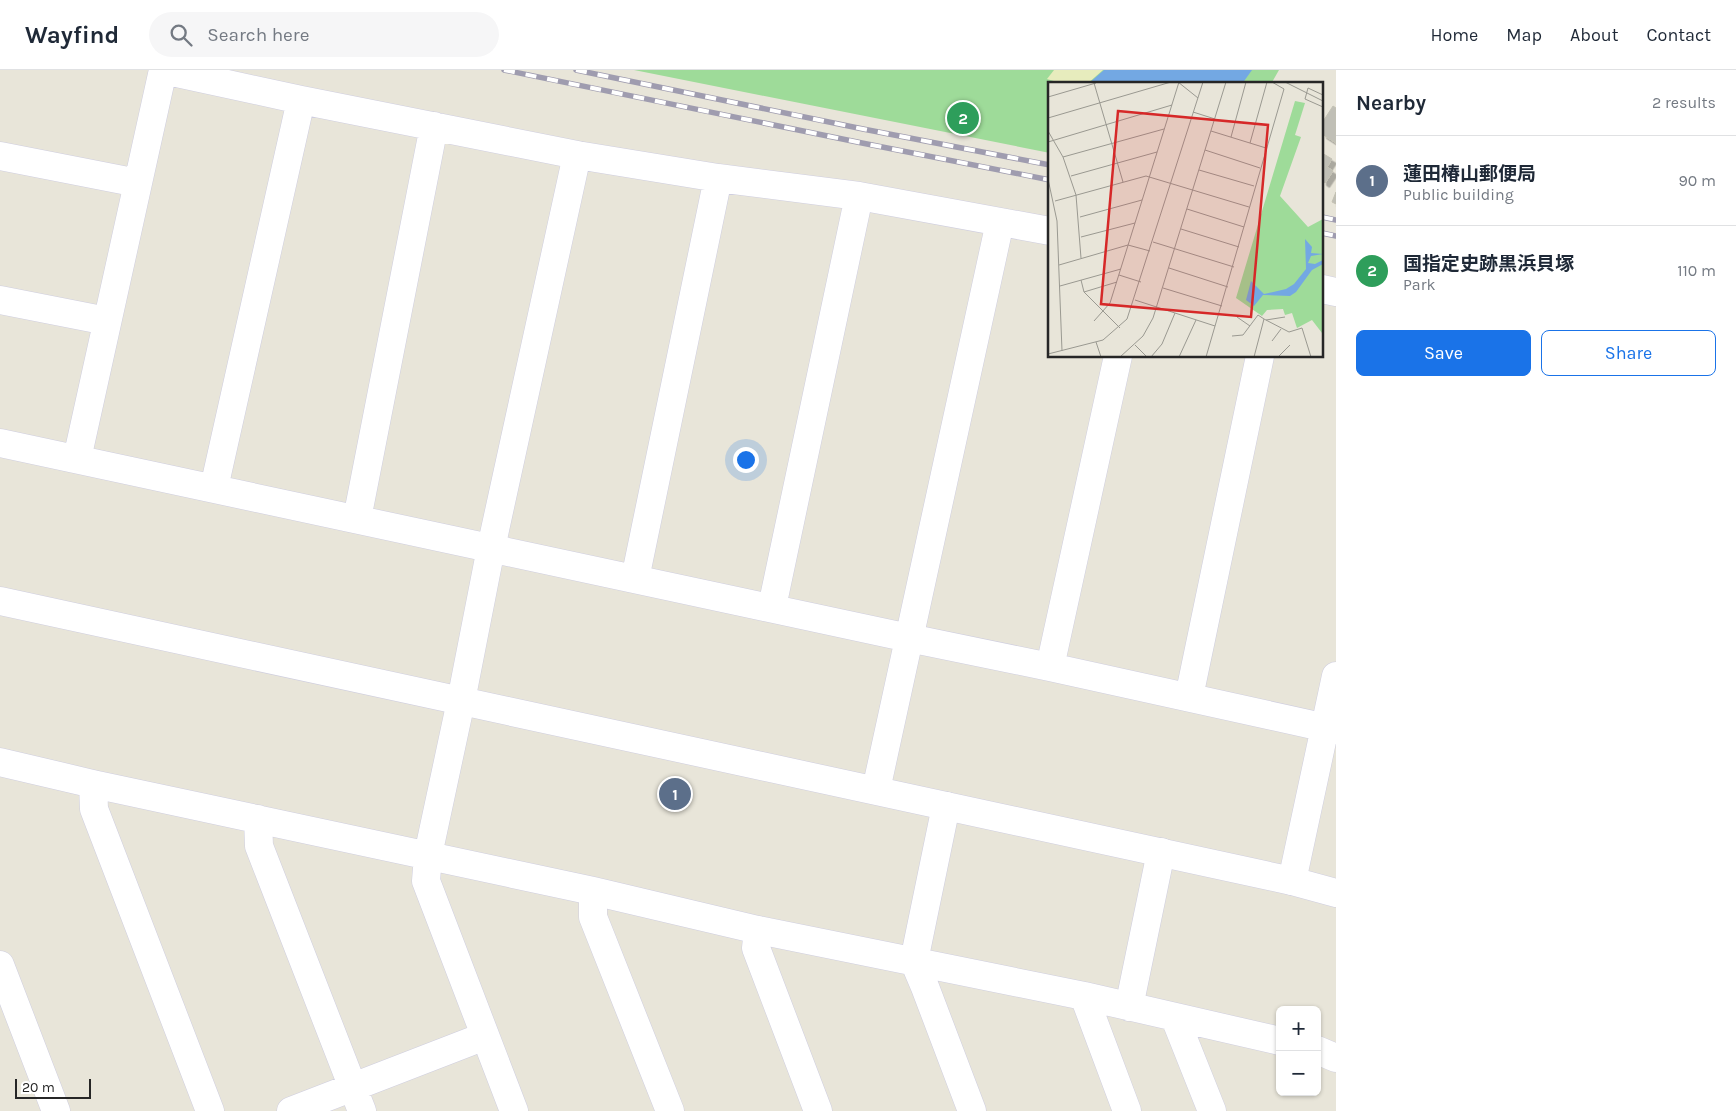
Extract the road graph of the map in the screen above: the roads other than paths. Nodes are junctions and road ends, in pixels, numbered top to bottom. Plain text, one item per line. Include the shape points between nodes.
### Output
1 (163, 70) edge
2 (301, 100) junction
3 (434, 126) junction
4 (577, 155) junction
5 (0, 156) edge
6 (718, 178) junction
7 (138, 183) junction
8 (859, 196) junction
9 (1000, 222) junction
10 (1048, 231) edge
11 (0, 300) edge
12 (107, 321) junction
13 (1118, 358) edge
14 (1260, 358) edge
15 (0, 443) edge
16 (77, 460) junction
17 (214, 488) junction
18 (357, 519) junction
19 (491, 548) junction
20 (635, 579) junction
21 (0, 601) edge
22 (772, 608) junction
23 (909, 638) junction
24 (1050, 667) junction
25 (1336, 676) edge
26 (1189, 697) junction
27 (461, 701) junction
28 (1331, 729) edge
29 (0, 762) edge
30 (93, 784) junction
31 (876, 790) junction
32 (946, 806) junction
33 (258, 819) junction
34 (1160, 852) junction
35 (428, 855) junction
36 (1292, 881) junction
37 (593, 891) junction
38 (1336, 892) edge
39 (758, 930) junction
40 (914, 961) junction
41 (0, 965) edge
42 (1084, 996) junction
43 (1129, 1007) junction
44 (1175, 1018) junction
45 (485, 1036) junction
46 (1276, 1040) edge
47 (1321, 1051) edge
48 (1336, 1058) edge
49 (357, 1099) edge
50 (56, 1111) edge
51 (210, 1111) edge
52 (291, 1111) edge
53 (514, 1111) edge
54 (670, 1111) edge
55 (818, 1111) edge
56 (972, 1111) edge
57 (1127, 1111) edge
58 (1212, 1111) edge

1 - 2 street
1 - 7 street
2 - 3 street
2 - 17 street
3 - 4 street
3 - 18 street
4 - 6 street
4 - 19 street
5 - 7 street
6 - 8 street
6 - 20 street
7 - 12 street
8 - 9 street
8 - 22 street
9 - 10 street
9 - 23 street
11 - 12 street
12 - 16 street
13 - 24 street
14 - 26 street
15 - 16 street
16 - 17 street
17 - 18 street
18 - 19 street
19 - 20 street
19 - 27 street
20 - 22 street
21 - 27 street
22 - 23 street
23 - 24 street
23 - 31 street
24 - 26 street
25 - 28 street
26 - 28 street
27 - 31 street
27 - 35 street
28 - 36 street
29 - 30 street
30 - 33 street
30 - 51 street via 94,809
31 - 32 street
32 - 34 street
32 - 40 street
33 - 35 street
33 - 49 street via 259,846
34 - 36 street
34 - 43 street
35 - 37 street
35 - 45 street via 426,881
36 - 38 street
37 - 39 street
37 - 54 street via 593,917
39 - 40 street
39 - 55 street via 756,948
40 - 42 street
40 - 56 street
41 - 50 street
42 - 43 street
42 - 57 street
43 - 44 street
44 - 46 street
44 - 58 street
45 - 49 street
45 - 53 street
47 - 48 street
49 - 52 street

